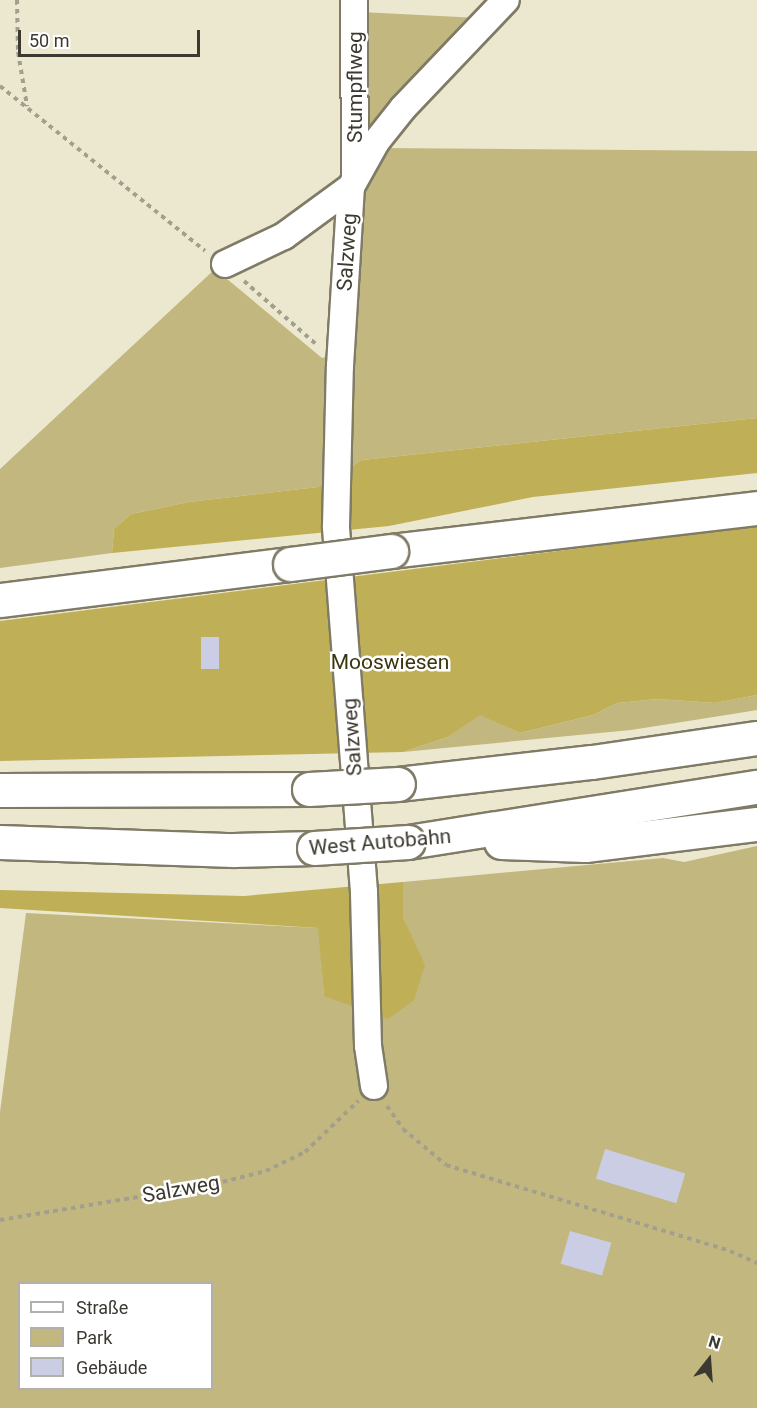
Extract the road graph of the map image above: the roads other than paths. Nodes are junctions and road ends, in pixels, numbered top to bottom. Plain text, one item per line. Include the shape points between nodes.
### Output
1 (354, 0) edge
2 (506, 0) edge
3 (353, 181) junction
4 (225, 264) road end
5 (757, 508) edge
6 (0, 600) edge
7 (757, 738) edge
8 (757, 787) edge
9 (0, 790) edge
10 (757, 824) edge
11 (422, 841) junction
12 (0, 842) edge
13 (374, 1086) road end

1 - 3 street, Stumpflweg
2 - 3 street via 403,108
3 - 4 street via 284,236
3 - 13 street, Salzweg via 340,366 336,526 364,892 368,1046
5 - 6 highway, bridge
7 - 9 highway, bridge via 604,761 398,784 309,789
8 - 11 highway, West Autobahn
10 - 11 highway via 585,845
11 - 12 highway, West Autobahn, bridge via 221,850

